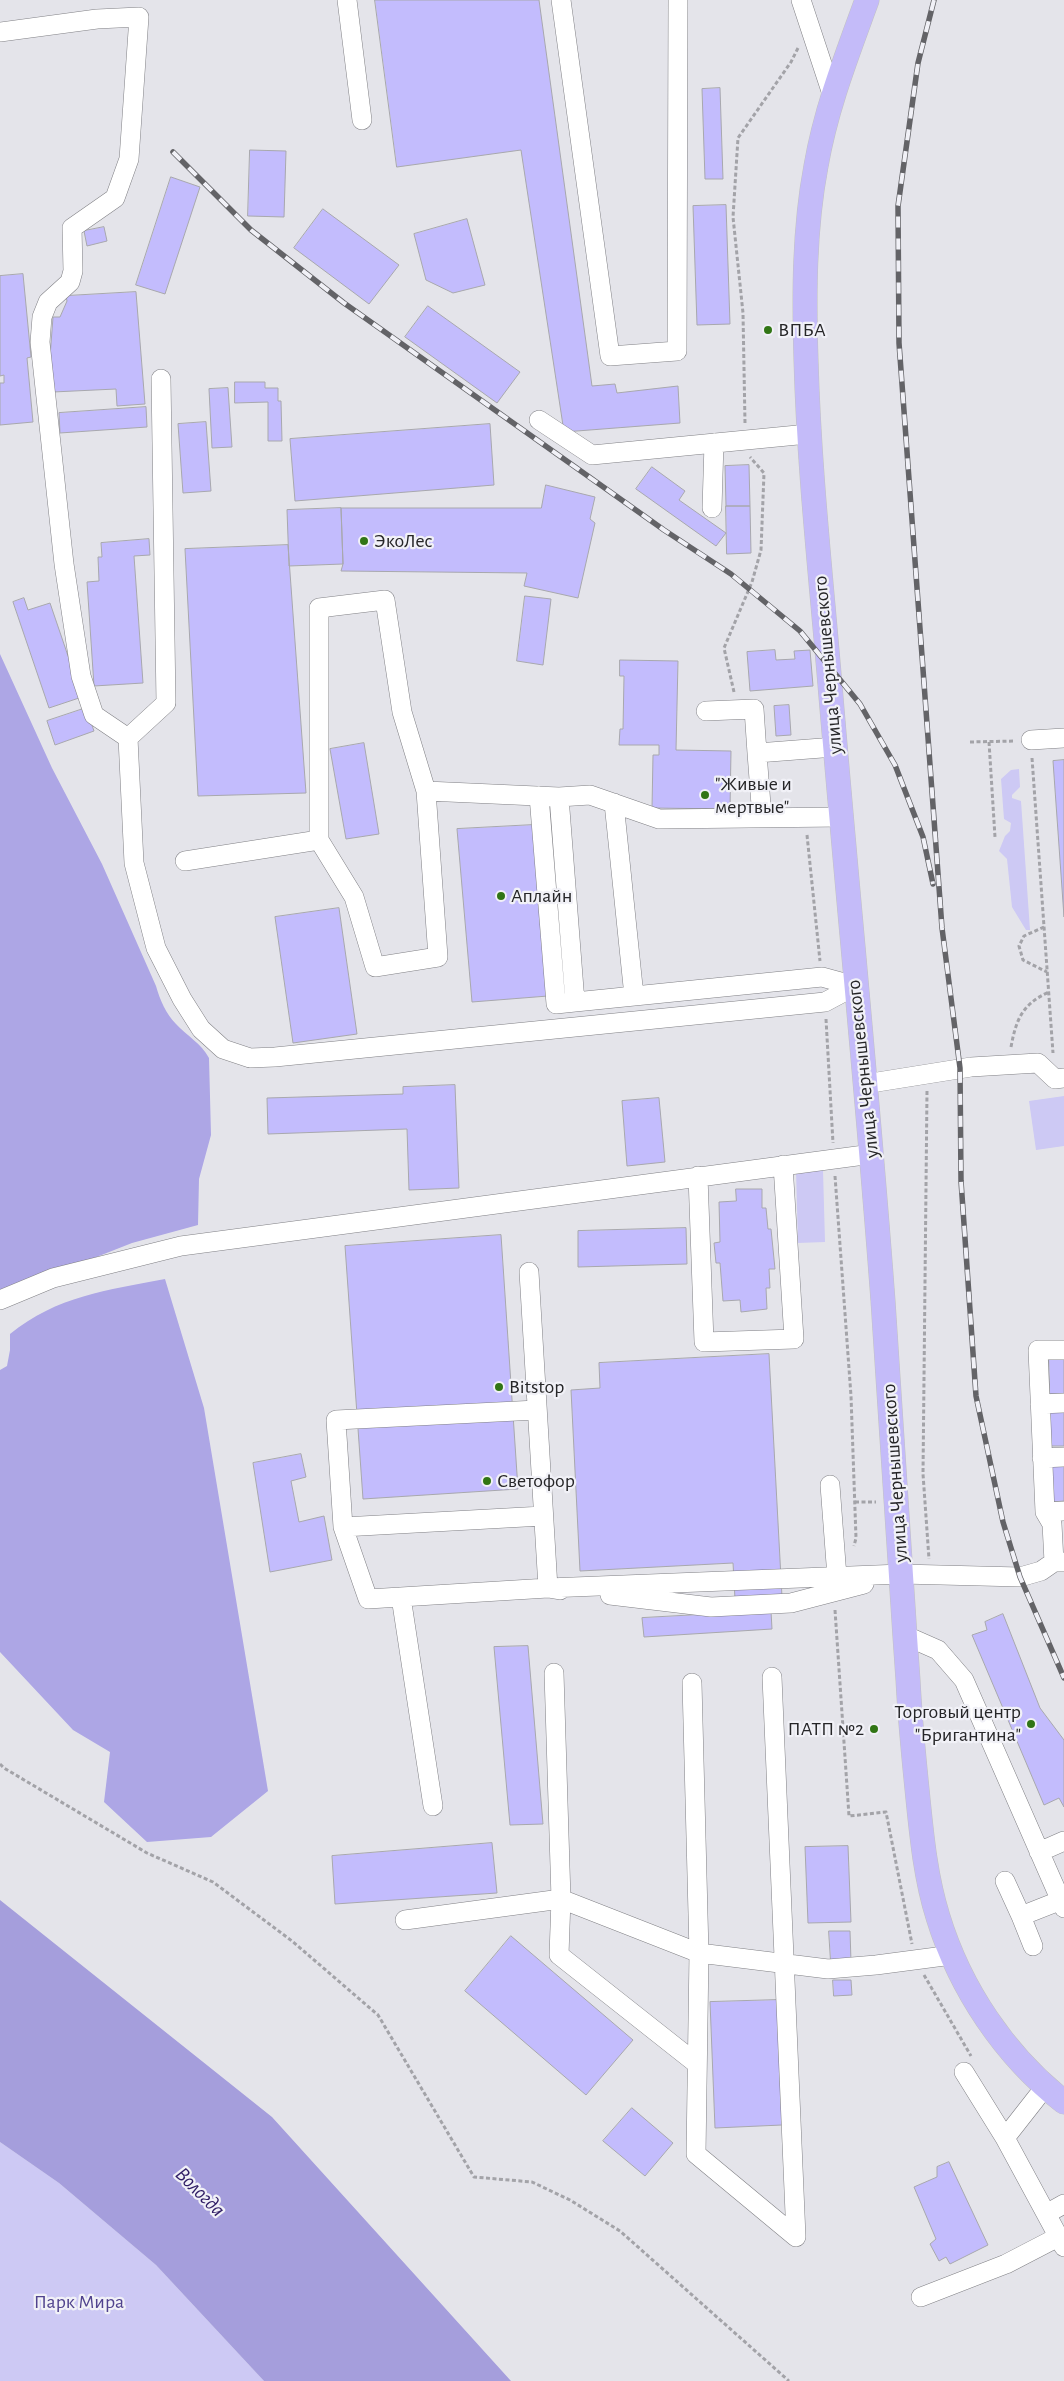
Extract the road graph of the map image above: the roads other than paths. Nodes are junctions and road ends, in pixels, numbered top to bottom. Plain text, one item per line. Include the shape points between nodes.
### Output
1 (347, 0) edge
2 (561, 0) edge
3 (678, 0) edge
4 (801, 0) edge
5 (867, 0) edge
6 (0, 32) edge
7 (832, 94) junction
8 (362, 120) dead end
9 (161, 379) dead end
10 (539, 420) dead end
11 (808, 434) junction
12 (714, 443) junction
13 (712, 508) dead end
14 (706, 711) dead end
15 (128, 738) junction
16 (1064, 738) edge
17 (1031, 740) road end
18 (835, 748) junction
19 (757, 753) junction
20 (426, 791) junction
21 (539, 796) junction
22 (559, 797) junction
23 (614, 804) junction
24 (840, 816) junction
25 (762, 818) junction
26 (319, 840) junction
27 (184, 861) dead end
28 (855, 986) junction
29 (634, 996) junction
30 (575, 1002) junction
31 (1059, 1078) edge
32 (865, 1084) junction
33 (872, 1154) junction
34 (783, 1165) junction
35 (698, 1176) junction
36 (529, 1272) dead end
37 (0, 1300) edge
38 (1064, 1350) edge
39 (1064, 1403) edge
40 (1040, 1404) junction
41 (537, 1410) junction
42 (1064, 1457) edge
43 (1042, 1458) junction
44 (830, 1485) dead end
45 (1045, 1512) junction
46 (1064, 1512) edge
47 (543, 1516) junction
48 (343, 1527) junction
49 (1059, 1562) edge
50 (901, 1574) junction
51 (840, 1582) junction
52 (548, 1588) junction
53 (401, 1596) junction
54 (904, 1635) junction
55 (554, 1673) dead end
56 (772, 1677) dead end
57 (692, 1683) dead end
58 (432, 1806) dead end
59 (1064, 1842) edge
60 (1039, 1852) junction
61 (1005, 1881) dead end
62 (561, 1899) junction
63 (1063, 1902) edge
64 (1021, 1916) junction
65 (405, 1920) dead end
66 (1033, 1946) dead end
67 (698, 1953) junction
68 (952, 1955) junction
69 (785, 1964) junction
70 (697, 2064) junction
71 (964, 2072) road end
72 (1045, 2087) junction
73 (1064, 2102) edge
74 (1005, 2138) junction
75 (1064, 2204) edge
76 (1046, 2214) junction
77 (1061, 2242) edge
78 (920, 2297) dead end

1 - 8 street
2 - 3 street via 610,356 677,350
4 - 7 street
5 - 7 main road, улица Чернышевского
6 - 15 street via 97,19 140,17 129,159 115,198 72,228 73,271 70,282 48,302 42,317 40,342 64,564 81,676 94,715
7 - 11 main road, улица Чернышевского via 815,169 807,246
9 - 15 street via 166,703
10 - 12 street via 592,455
11 - 12 street
11 - 18 main road, улица Чернышевского
12 - 13 street
14 - 19 street via 754,709
15 - 28 street via 134,863 156,948 201,1029 222,1049 250,1058 275,1057 825,1002
16 - 17 street
18 - 19 street
18 - 24 main road, улица Чернышевского
19 - 25 street
20 - 21 street
20 - 26 street via 438,957 375,967 354,898
20 - 26 street via 402,712 385,600 319,608
21 - 22 street
21 - 30 street via 556,1004
22 - 23 street via 590,795
22 - 30 street
23 - 25 street via 659,819
23 - 29 street
24 - 25 street
24 - 28 main road, улица Чернышевского
26 - 27 street
28 - 29 street via 822,977
28 - 32 main road, улица Чернышевского
29 - 30 street
31 - 32 street via 1038,1064 971,1067
32 - 33 main road, улица Чернышевского
33 - 34 street
33 - 50 main road, улица Чернышевского
34 - 35 street
34 - 35 street via 794,1339 704,1342
35 - 37 street via 181,1246 53,1278
36 - 41 street
38 - 40 street via 1038,1350
39 - 40 street
40 - 43 street
41 - 47 street
41 - 48 street via 336,1420
42 - 43 street
43 - 45 street
44 - 51 street
45 - 46 street
45 - 49 street via 1052,1524
47 - 48 street
47 - 52 street
48 - 53 street via 368,1599
49 - 50 street via 1020,1577
50 - 51 street
50 - 54 main road, улица Чернышевского
51 - 52 street
52 - 53 street
53 - 58 street
54 - 60 street via 938,1650 964,1680
54 - 68 main road, улица Чернышевского via 924,1854 937,1915
55 - 62 street
56 - 69 street
57 - 67 street
59 - 60 street
60 - 63 street
61 - 64 street
62 - 65 street
62 - 67 street
62 - 70 street via 559,1955
63 - 64 street
64 - 66 street
67 - 69 street
67 - 70 street
68 - 69 street via 828,1969
68 - 72 main road, улица Чернышевского via 998,2036
69 - 70 street via 796,2236 696,2154
71 - 74 street
72 - 73 main road, улица Чернышевского
72 - 74 street
74 - 76 street
75 - 76 street
76 - 77 street
77 - 78 street

